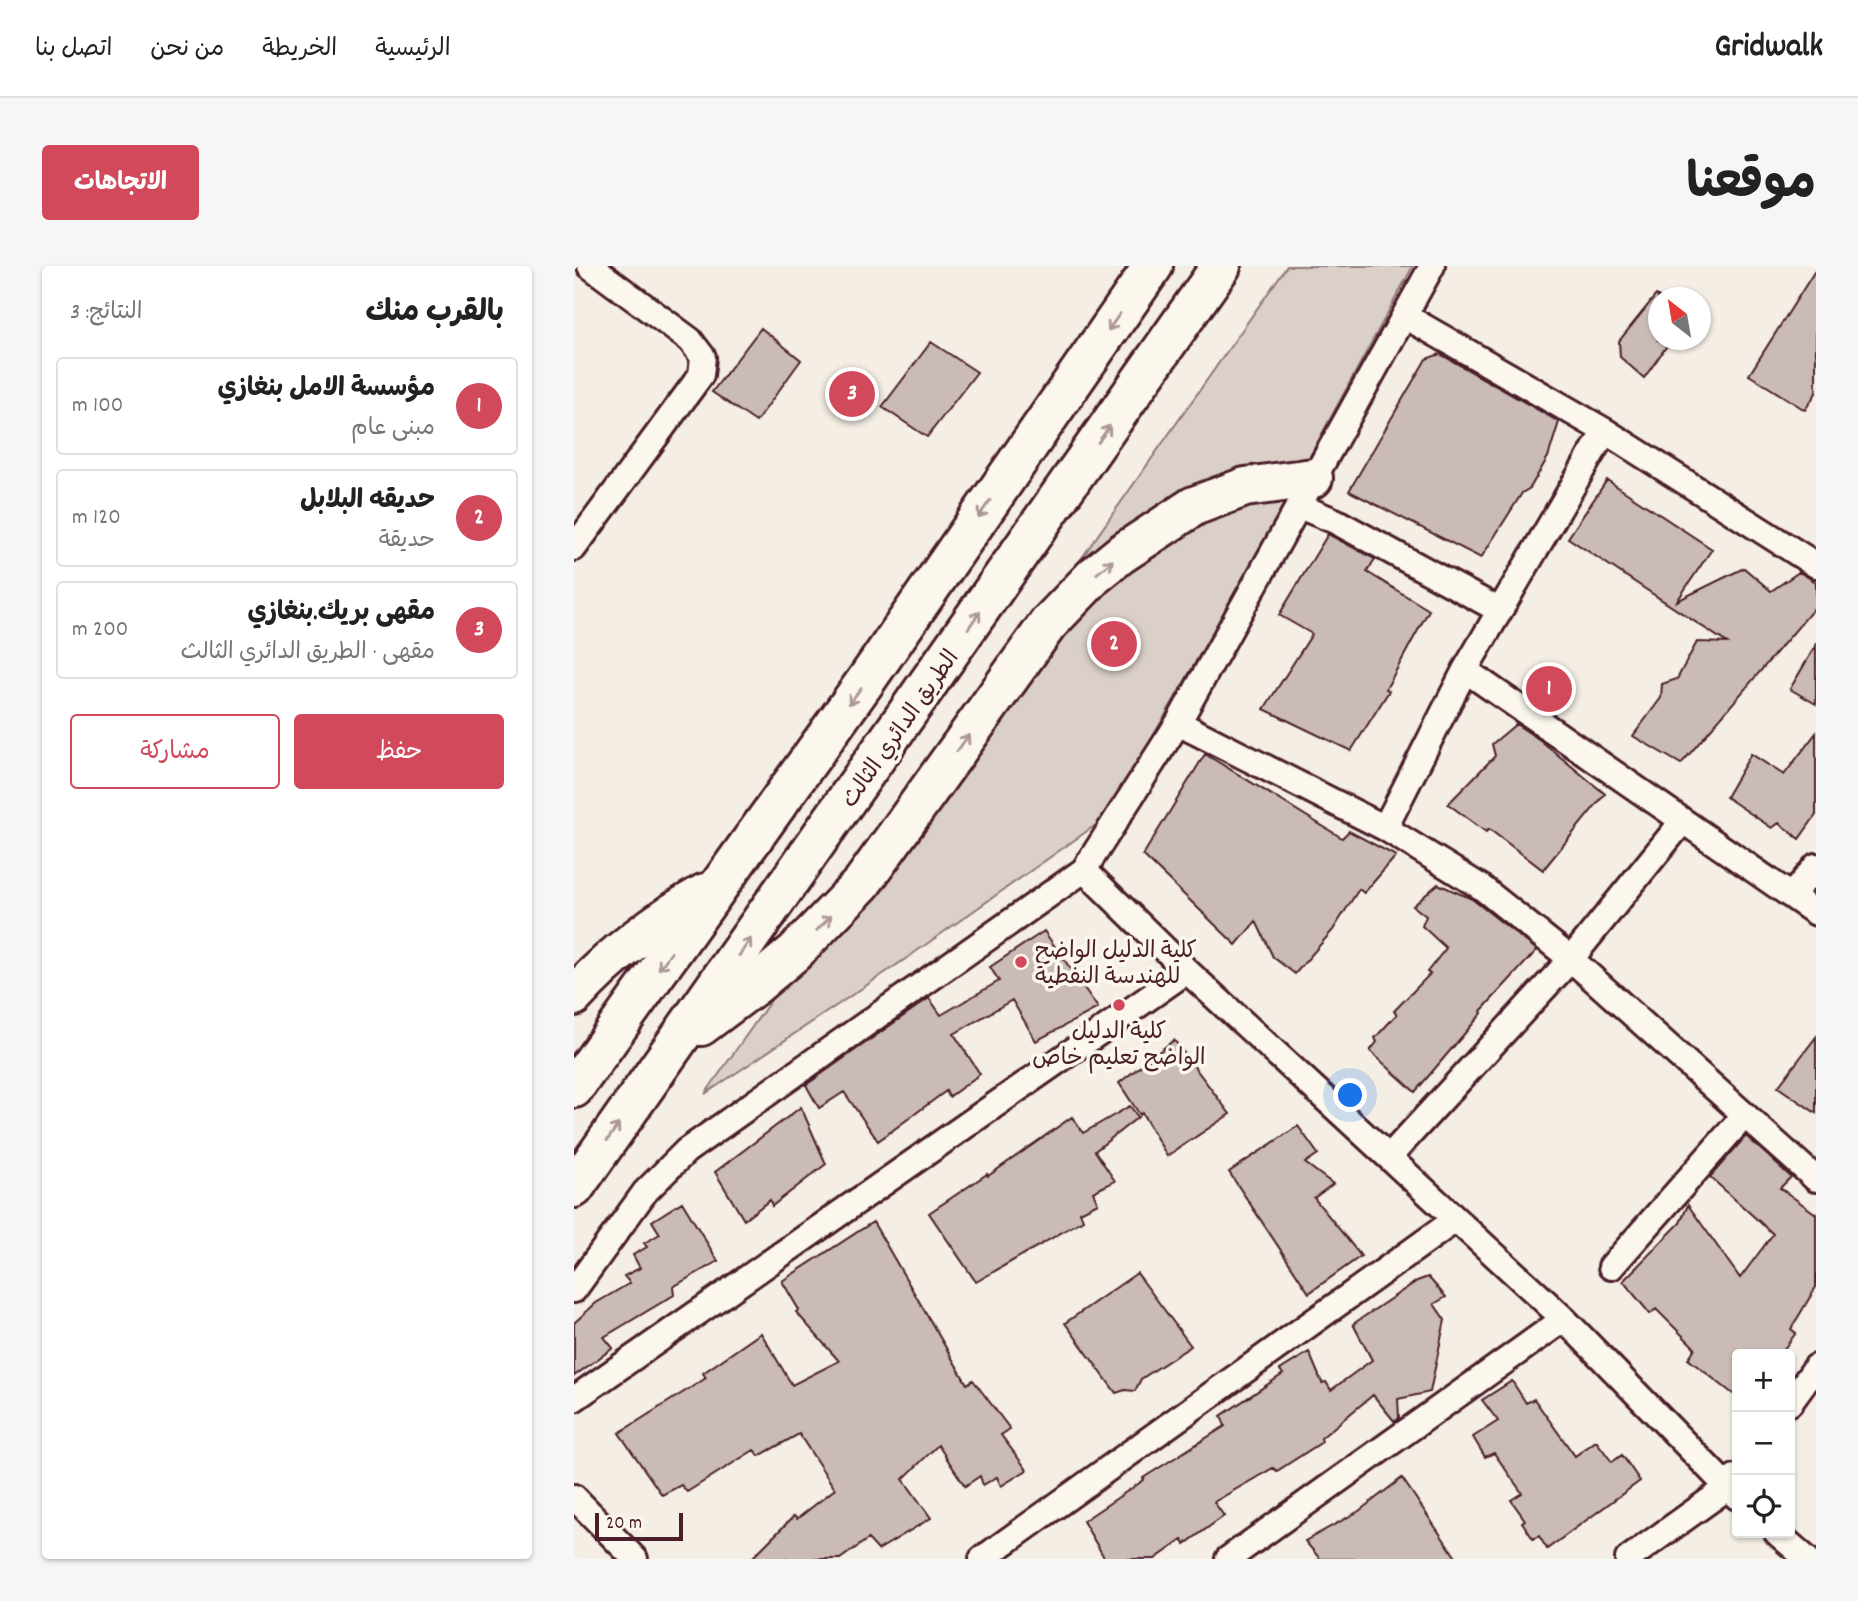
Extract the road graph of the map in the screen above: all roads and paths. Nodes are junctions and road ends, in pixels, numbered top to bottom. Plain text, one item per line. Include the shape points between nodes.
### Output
1 (590, 266) edge
2 (1153, 266) edge
3 (1222, 266) edge
4 (1432, 266) edge
5 (1405, 316) junction
6 (1605, 431) junction
7 (1306, 492) junction
8 (574, 548) edge
9 (1816, 565) edge
10 (1499, 610) junction
11 (1465, 670) junction
12 (1178, 723) junction
13 (1682, 822) junction
14 (1384, 828) junction
15 (1816, 866) edge
16 (1084, 870) junction
17 (719, 885) junction
18 (1793, 895) junction
19 (1816, 913) edge
20 (1571, 959) junction
21 (1187, 971) junction
22 (574, 996) edge
23 (676, 1043) junction
24 (574, 1088) edge
25 (1745, 1115) junction
26 (1389, 1157) junction
27 (1816, 1179) edge
28 (574, 1188) edge
29 (1455, 1220) junction
30 (1612, 1268) dead end
31 (574, 1290) edge
32 (1564, 1319) junction
33 (1816, 1367) edge
34 (1795, 1396) edge
35 (574, 1399) edge
36 (1732, 1484) edge
37 (1732, 1487) edge
38 (574, 1497) edge
39 (1783, 1538) edge
40 (635, 1559) edge
41 (982, 1559) edge
42 (1228, 1559) edge
43 (1628, 1559) edge
44 (1807, 1559) edge

1 - 8 street via 690,340 703,358 701,375
2 -> 17 highway
23 -> 3 highway, الطريق الدائري الثالث
4 - 5 street
5 - 6 street
5 - 7 street
6 - 9 street
6 - 10 street
7 - 10 street via 1335,520
7 - 12 street
23 -> 7 highway via 757,985 862,883 1048,624 1094,576 1194,506 1245,487
10 - 11 street
11 - 13 street
11 - 14 street
12 - 14 street
12 - 16 street
13 - 18 street
13 - 20 street
14 - 20 street via 1480,887
15 - 18 street
16 - 21 street
16 - 31 street via 686,1151 645,1192
17 - 22 highway via 641,934
17 -> 24 highway
18 - 19 street
20 - 25 street
20 - 26 street
21 - 26 street
21 - 35 street
28 -> 23 highway, الطريق الدائري الثالث
25 - 27 street
25 - 30 street
26 - 29 street
29 - 32 street
29 - 41 street
32 - 36 street
32 - 42 street
33 - 34 street
37 - 43 street
38 - 40 street
39 - 44 street

